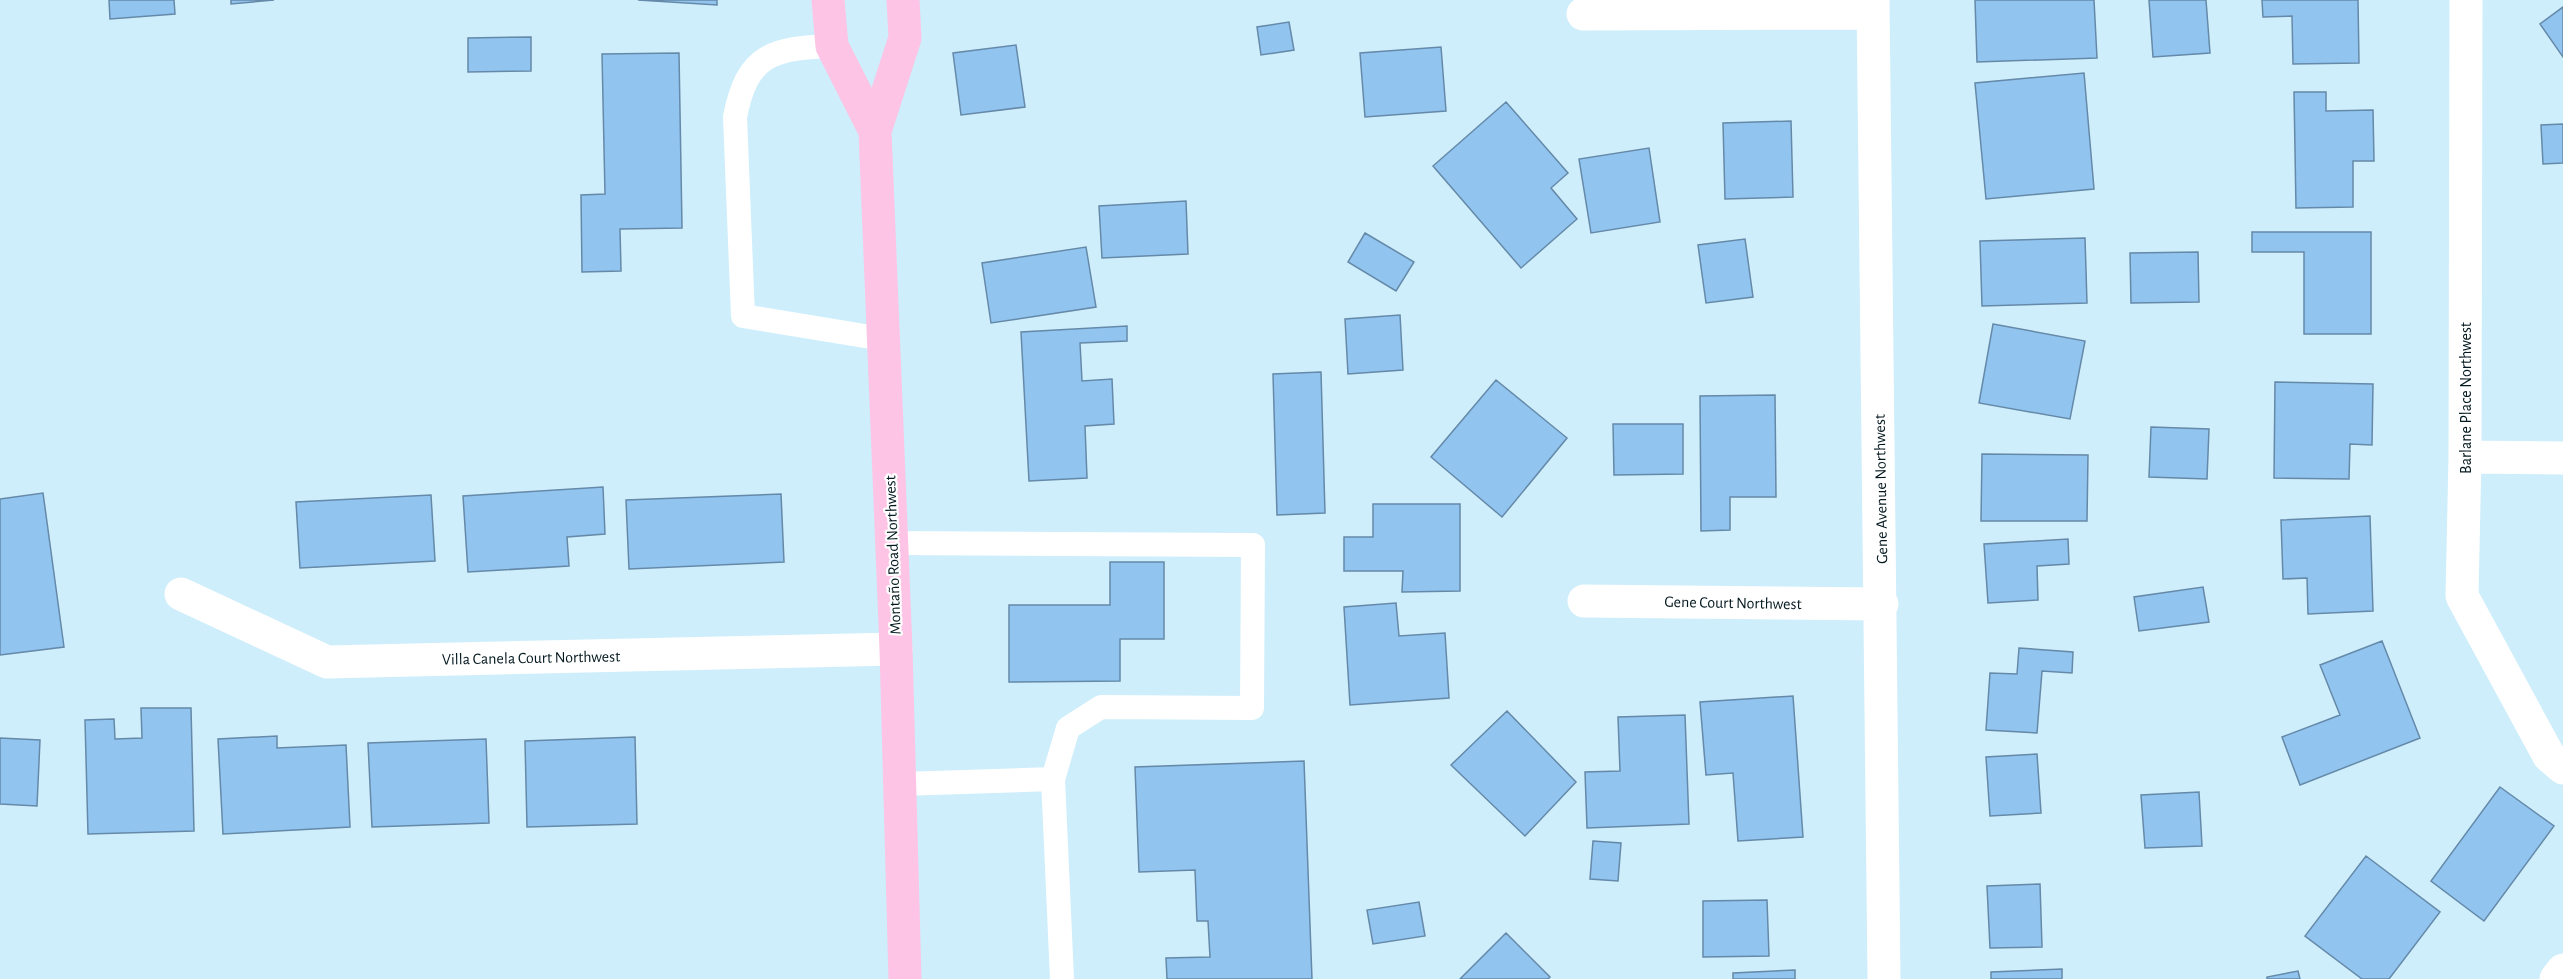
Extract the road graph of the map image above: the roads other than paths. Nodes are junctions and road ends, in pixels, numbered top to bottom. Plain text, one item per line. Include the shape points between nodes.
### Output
1 (828, 0) edge
2 (903, 0) edge
3 (2466, 0) edge
4 (1873, 6) edge
5 (1583, 14) dead end
6 (832, 46) junction
7 (874, 131) junction
8 (883, 339) junction
9 (2465, 457) junction
10 (2563, 458) edge
11 (892, 543) junction
12 (181, 594) dead end
13 (1584, 601) dead end
14 (1882, 604) junction
15 (896, 649) junction
16 (2563, 768) edge
17 (1053, 779) junction
18 (901, 784) junction
19 (2563, 970) edge
20 (905, 979) edge
21 (1062, 979) edge
22 (1884, 979) edge
23 (2556, 979) edge

1 - 6 main road, Montaño Road Northwest
2 - 7 main road, Montaño Road Northwest via 905,38
3 - 9 street, Barlane Place Northwest
4 - 5 street
4 - 14 street, Gene Avenue Northwest
6 - 7 main road, Montaño Road Northwest
6 - 8 lane via 791,48 758,63 740,90 735,117 743,316
7 - 8 main road, Montaño Road Northwest
8 - 11 main road, Montaño Road Northwest
9 - 10 street
9 - 16 street, Barlane Place Northwest via 2462,596 2549,756
11 - 15 main road, Montaño Road Northwest
11 - 17 lane via 1253,545 1252,708 1101,707 1068,728
12 - 15 street, Villa Canela Court Northwest via 327,662
13 - 14 street, Gene Court Northwest
14 - 22 street, Gene Avenue Northwest
15 - 18 main road, Montaño Road Northwest
17 - 18 lane
17 - 21 lane
18 - 20 main road, Montaño Road Northwest
19 - 23 street

